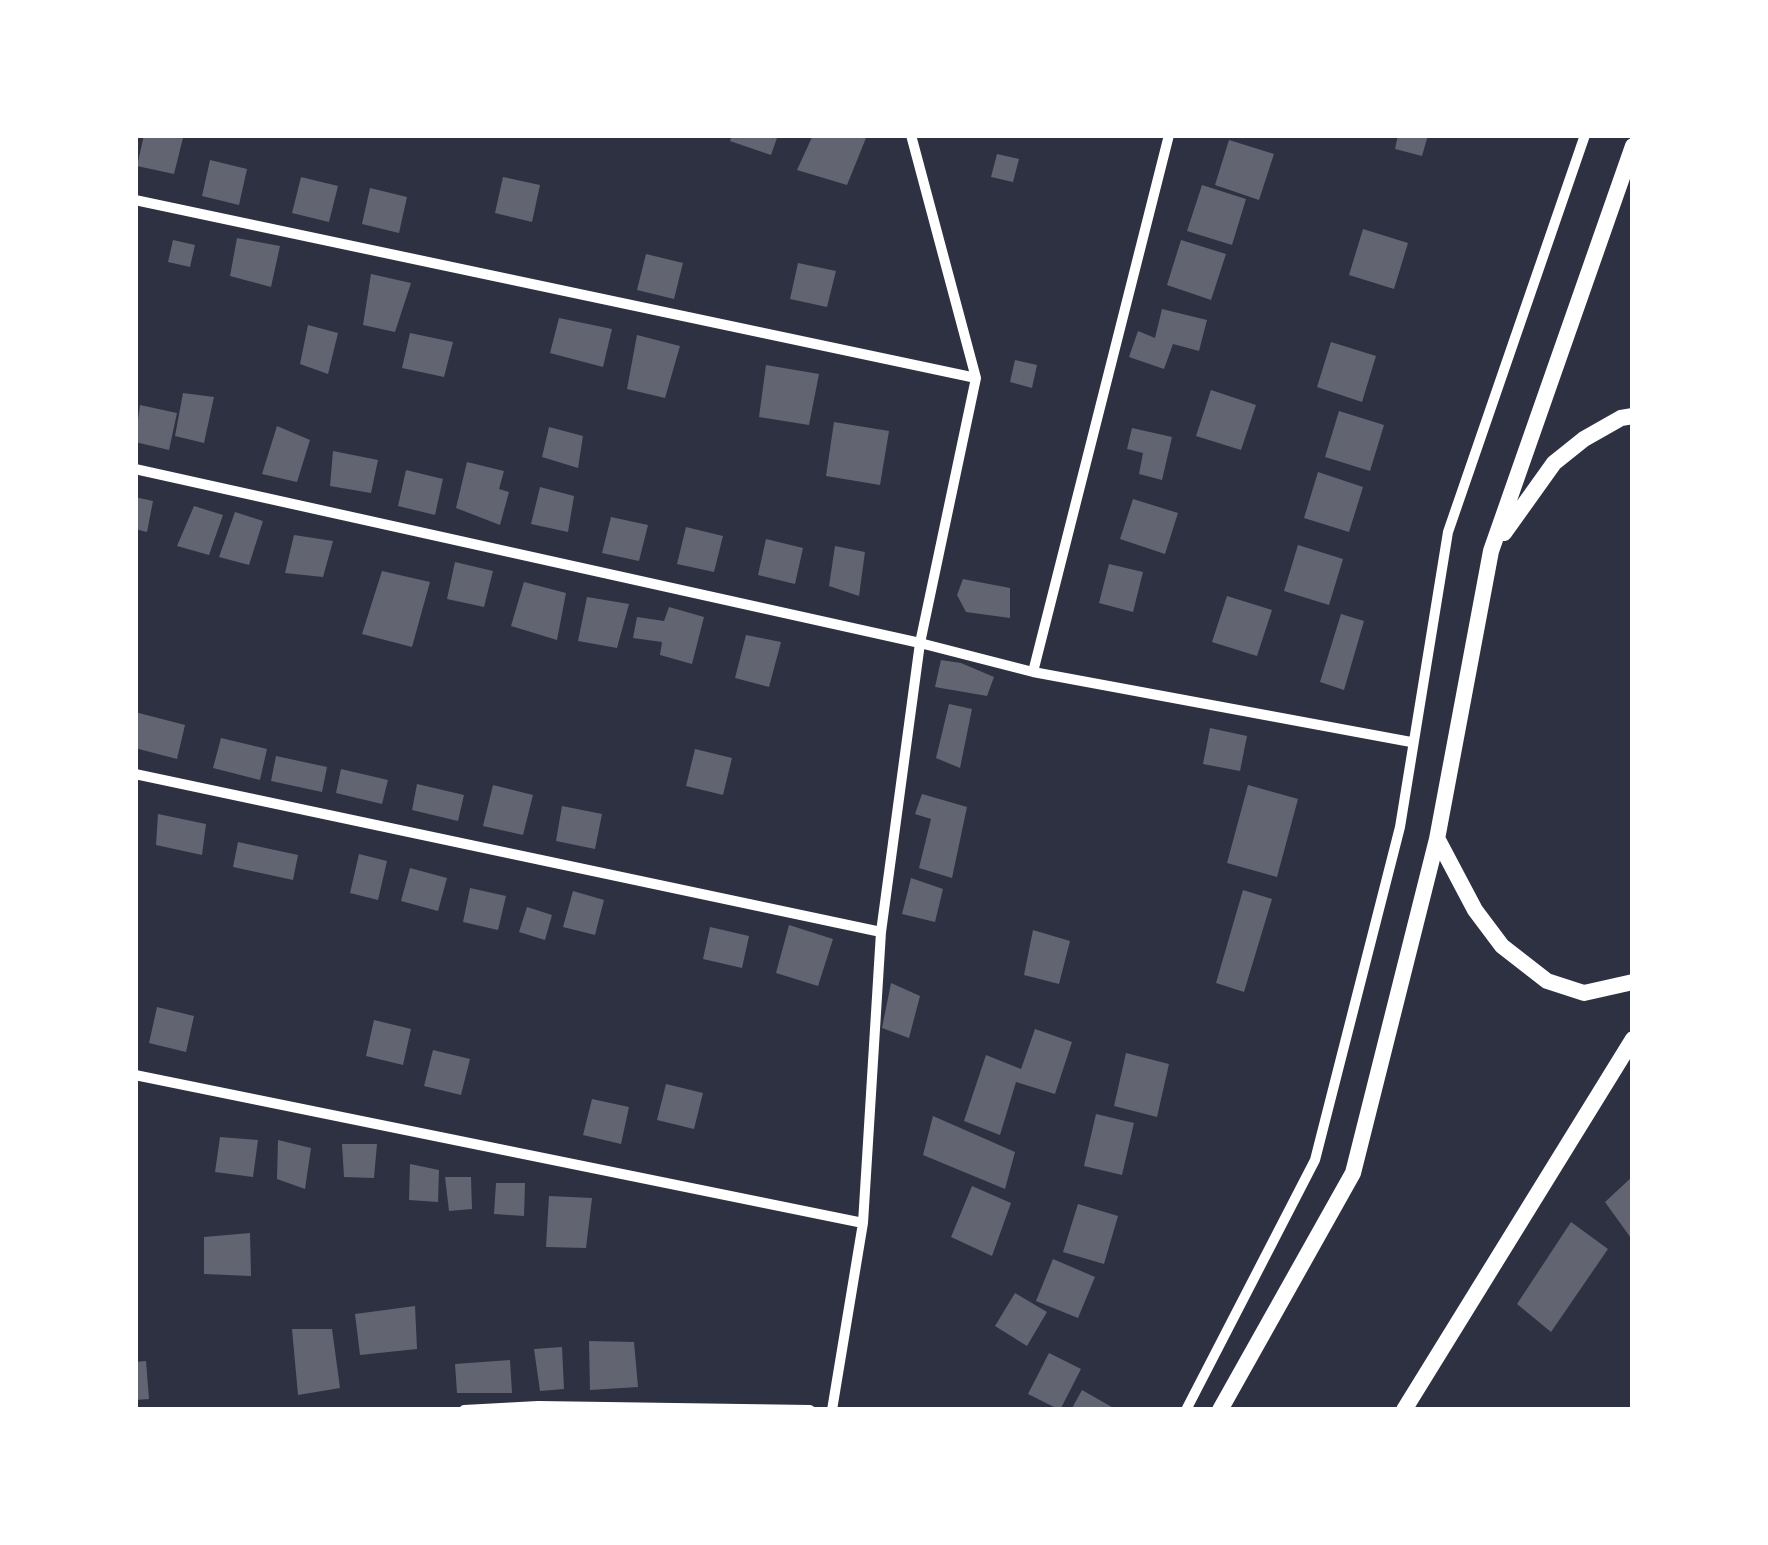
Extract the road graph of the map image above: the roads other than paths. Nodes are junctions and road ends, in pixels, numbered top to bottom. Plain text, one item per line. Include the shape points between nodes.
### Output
1 (911, 135) edge
2 (1169, 135) edge
3 (1585, 135) edge
4 (1633, 146) edge
5 (135, 200) edge
6 (976, 378) junction
7 (1633, 416) edge
8 (135, 469) edge
9 (1491, 550) junction
10 (920, 643) junction
11 (1033, 672) junction
12 (1411, 742) junction
13 (135, 774) edge
14 (1437, 839) junction
15 (881, 932) junction
16 (1633, 982) edge
17 (1633, 1039) edge
18 (135, 1075) edge
19 (863, 1223) junction
20 (464, 1410) edge
21 (810, 1410) edge
22 (832, 1410) edge
23 (1186, 1410) edge
24 (1220, 1410) edge
25 (1404, 1410) edge

1 - 6 street
2 - 11 street
3 - 12 street via 1448,532
4 - 9 main road
5 - 6 street
6 - 10 street
7 - 9 main road via 1554,463
8 - 10 street
9 - 14 main road
10 - 11 street
10 - 15 street
11 - 12 street
12 - 23 street via 1400,827 1315,1160
13 - 15 street
14 - 16 main road via 1502,946 1547,981 1584,993
14 - 24 main road via 1353,1173
15 - 19 street
17 - 25 main road
18 - 19 street
19 - 22 street
20 - 21 street

